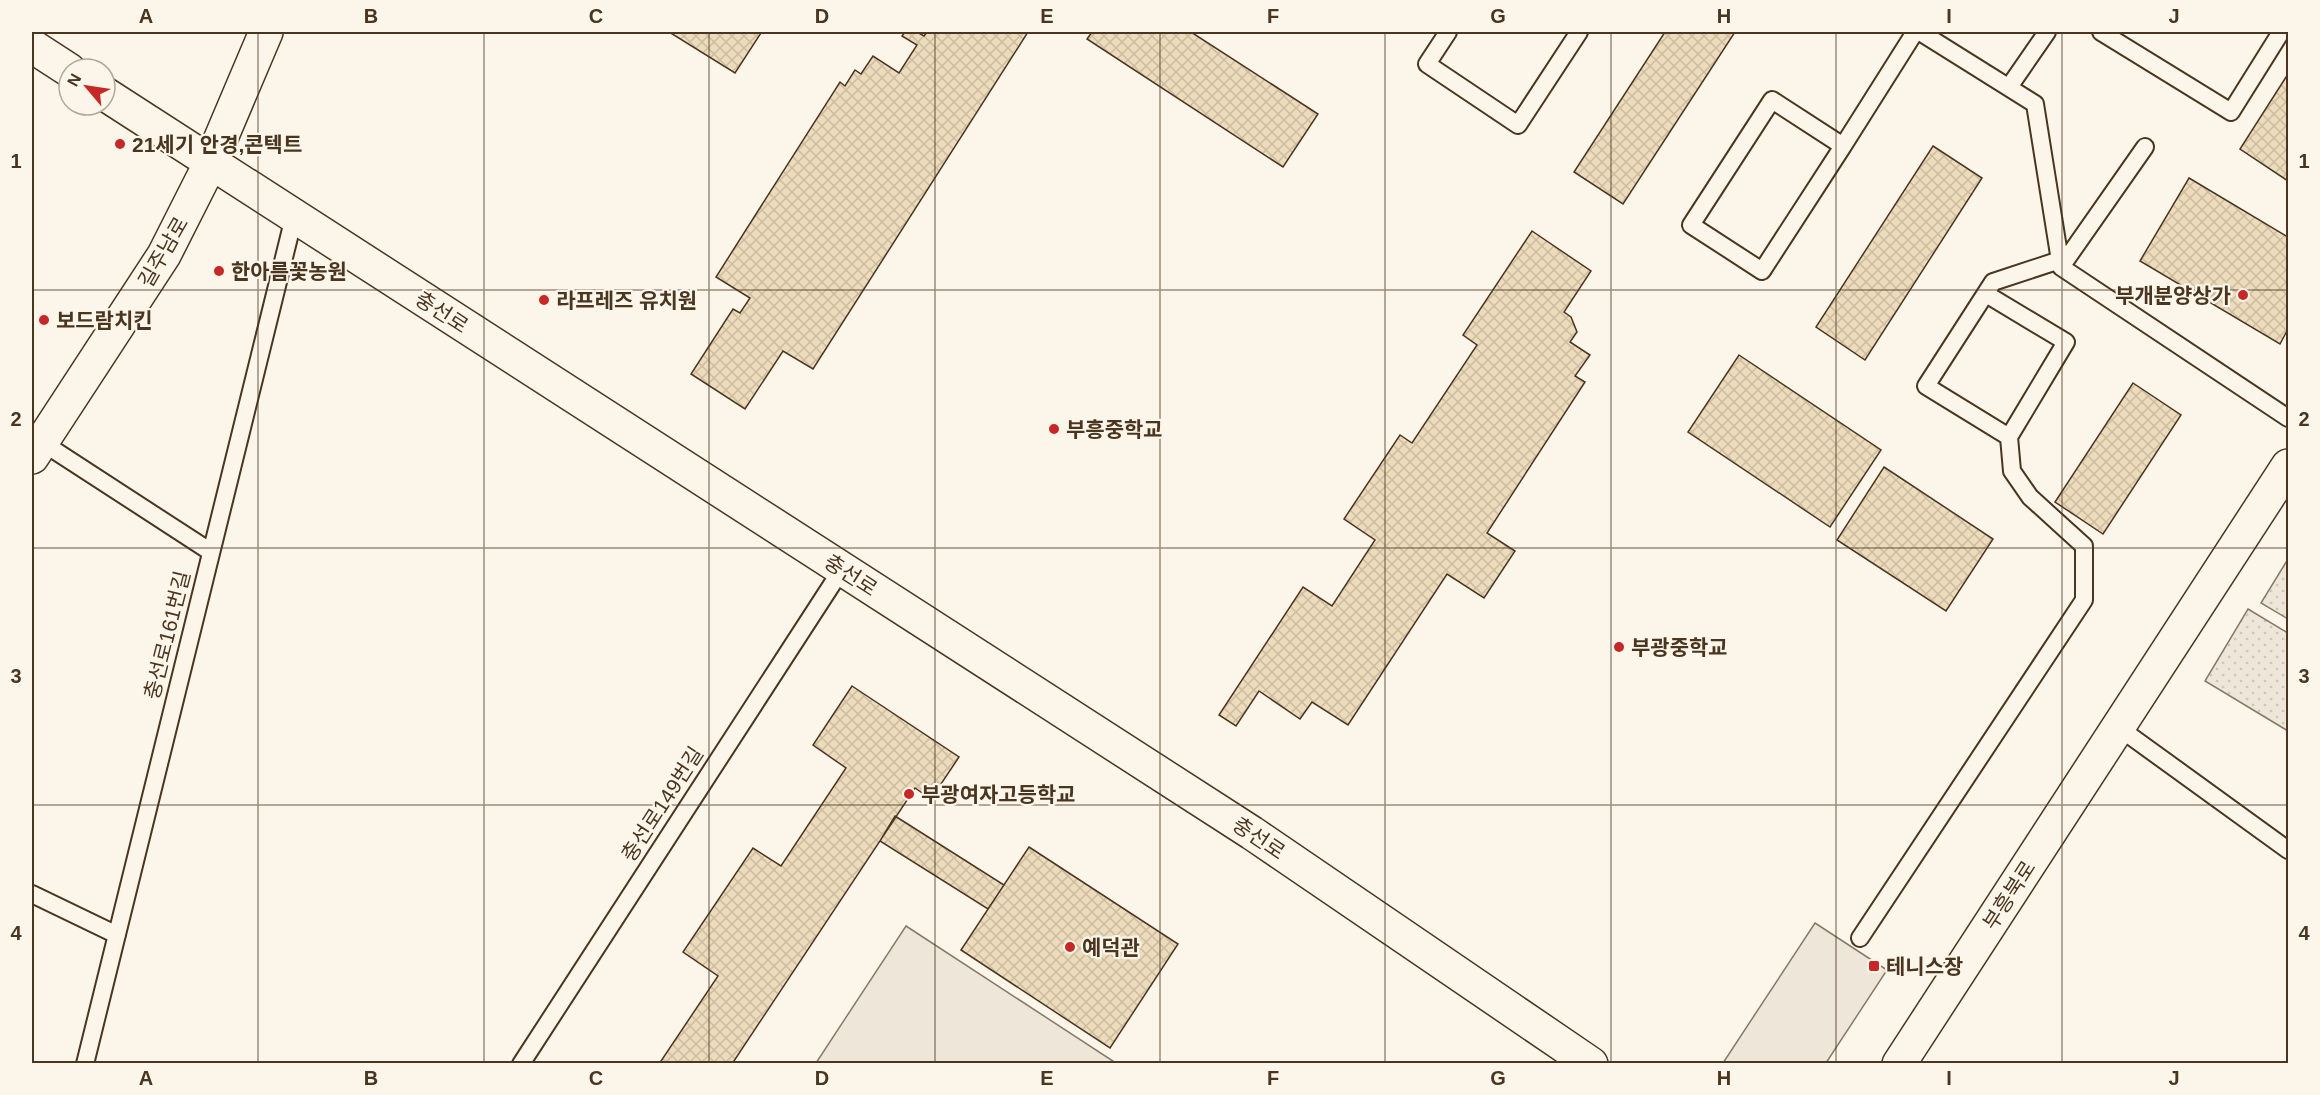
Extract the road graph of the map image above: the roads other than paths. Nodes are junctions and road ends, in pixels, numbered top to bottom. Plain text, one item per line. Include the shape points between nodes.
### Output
1 (266, 32) edge
2 (1448, 32) edge
3 (1579, 32) edge
4 (1914, 32) edge
5 (1920, 32) edge
6 (2047, 32) edge
7 (2102, 32) edge
8 (2281, 32) edge
9 (32, 46) edge
10 (57, 62) edge
11 (2009, 87) junction
12 (117, 102) edge
13 (1843, 146) junction
14 (2145, 147) dead end
15 (210, 164) junction
16 (294, 217) junction
17 (2060, 264) junction
18 (1986, 294) junction
19 (2289, 418) edge
20 (2009, 436) junction
21 (35, 444) edge
22 (2289, 466) edge
23 (211, 552) junction
24 (842, 570) junction
25 (2118, 727) junction
26 (2289, 850) edge
27 (32, 894) edge
28 (117, 935) junction
29 (1860, 938) dead end
30 (85, 1064) edge
31 (521, 1064) edge
32 (1591, 1064) edge
33 (1899, 1064) edge

1 - 15 street, 길주남로
2 - 3 lane via 1427,64 1518,125
4 - 13 lane
5 - 11 lane
6 - 11 lane
7 - 8 lane via 2231,112
9 - 10 street
11 - 17 lane via 2036,104
12 - 15 street, 충선로
13 - 13 lane via 1762,271 1691,225 1772,100
14 - 17 lane
15 - 16 street, 충선로
15 - 21 street, 길주남로 via 165,255
16 - 23 lane, 충선로161번길
16 - 24 street, 충선로
17 - 18 lane via 1993,282
17 - 19 lane
18 - 20 lane via 2066,342
18 - 20 lane via 1926,386
20 - 29 lane via 2012,471 2024,488 2084,546 2084,600
21 - 23 lane
22 - 25 street, 부흥북로
23 - 28 lane, 충선로161번길
24 - 31 lane, 충선로149번길
24 - 32 street, 충선로 via 1252,833
25 - 26 lane
25 - 33 street, 부흥북로
27 - 28 lane
28 - 30 lane, 충선로161번길

